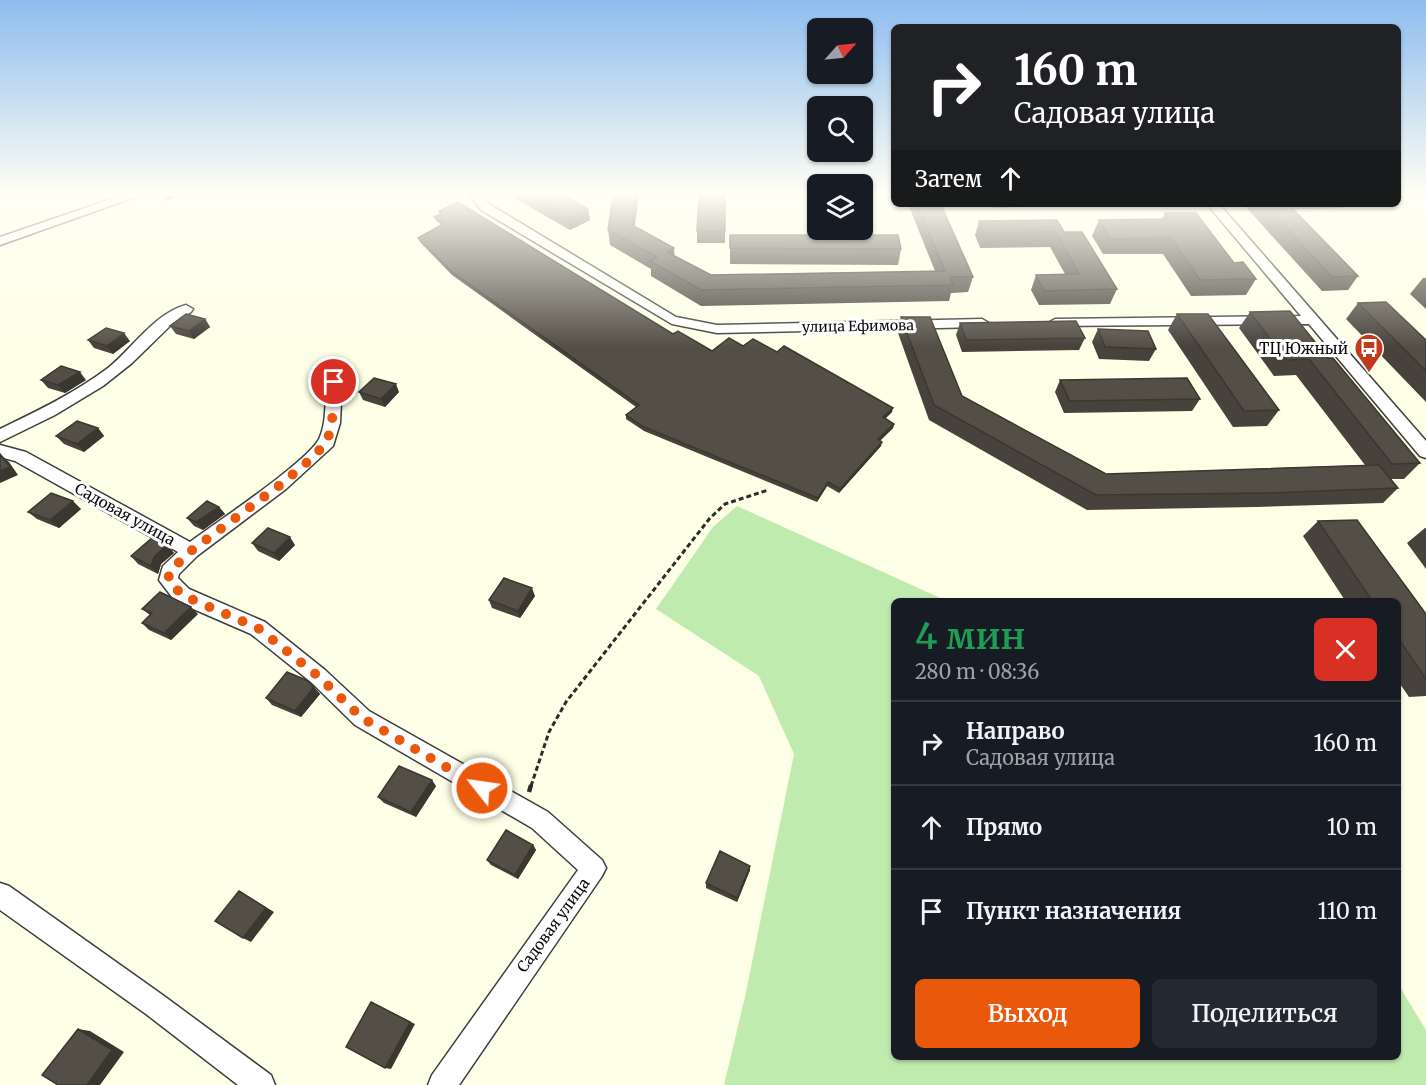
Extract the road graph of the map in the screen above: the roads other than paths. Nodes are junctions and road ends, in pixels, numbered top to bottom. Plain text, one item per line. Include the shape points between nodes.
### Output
1 (549, 246) edge
2 (1250, 246) edge
3 (186, 309) dead end
4 (1315, 320) junction
5 (991, 323) edge
6 (1036, 323) edge
7 (334, 382) dead end
8 (0, 436) edge
9 (0, 451) edge
10 (1426, 452) edge
11 (191, 551) junction
12 (0, 896) edge
13 (261, 1085) edge
14 (442, 1085) edge

1 - 5 street, улица Ефимова via 672,320 693,326 717,329
2 - 4 street
3 - 8 street via 153,331 128,359 88,389
4 - 6 street
4 - 10 street
7 - 11 street via 327,442 280,485
9 - 11 street, Садовая улица via 20,456
11 - 14 street, Садовая улица via 170,571 168,580 182,595 258,628 362,718 540,820 594,868
12 - 13 street

